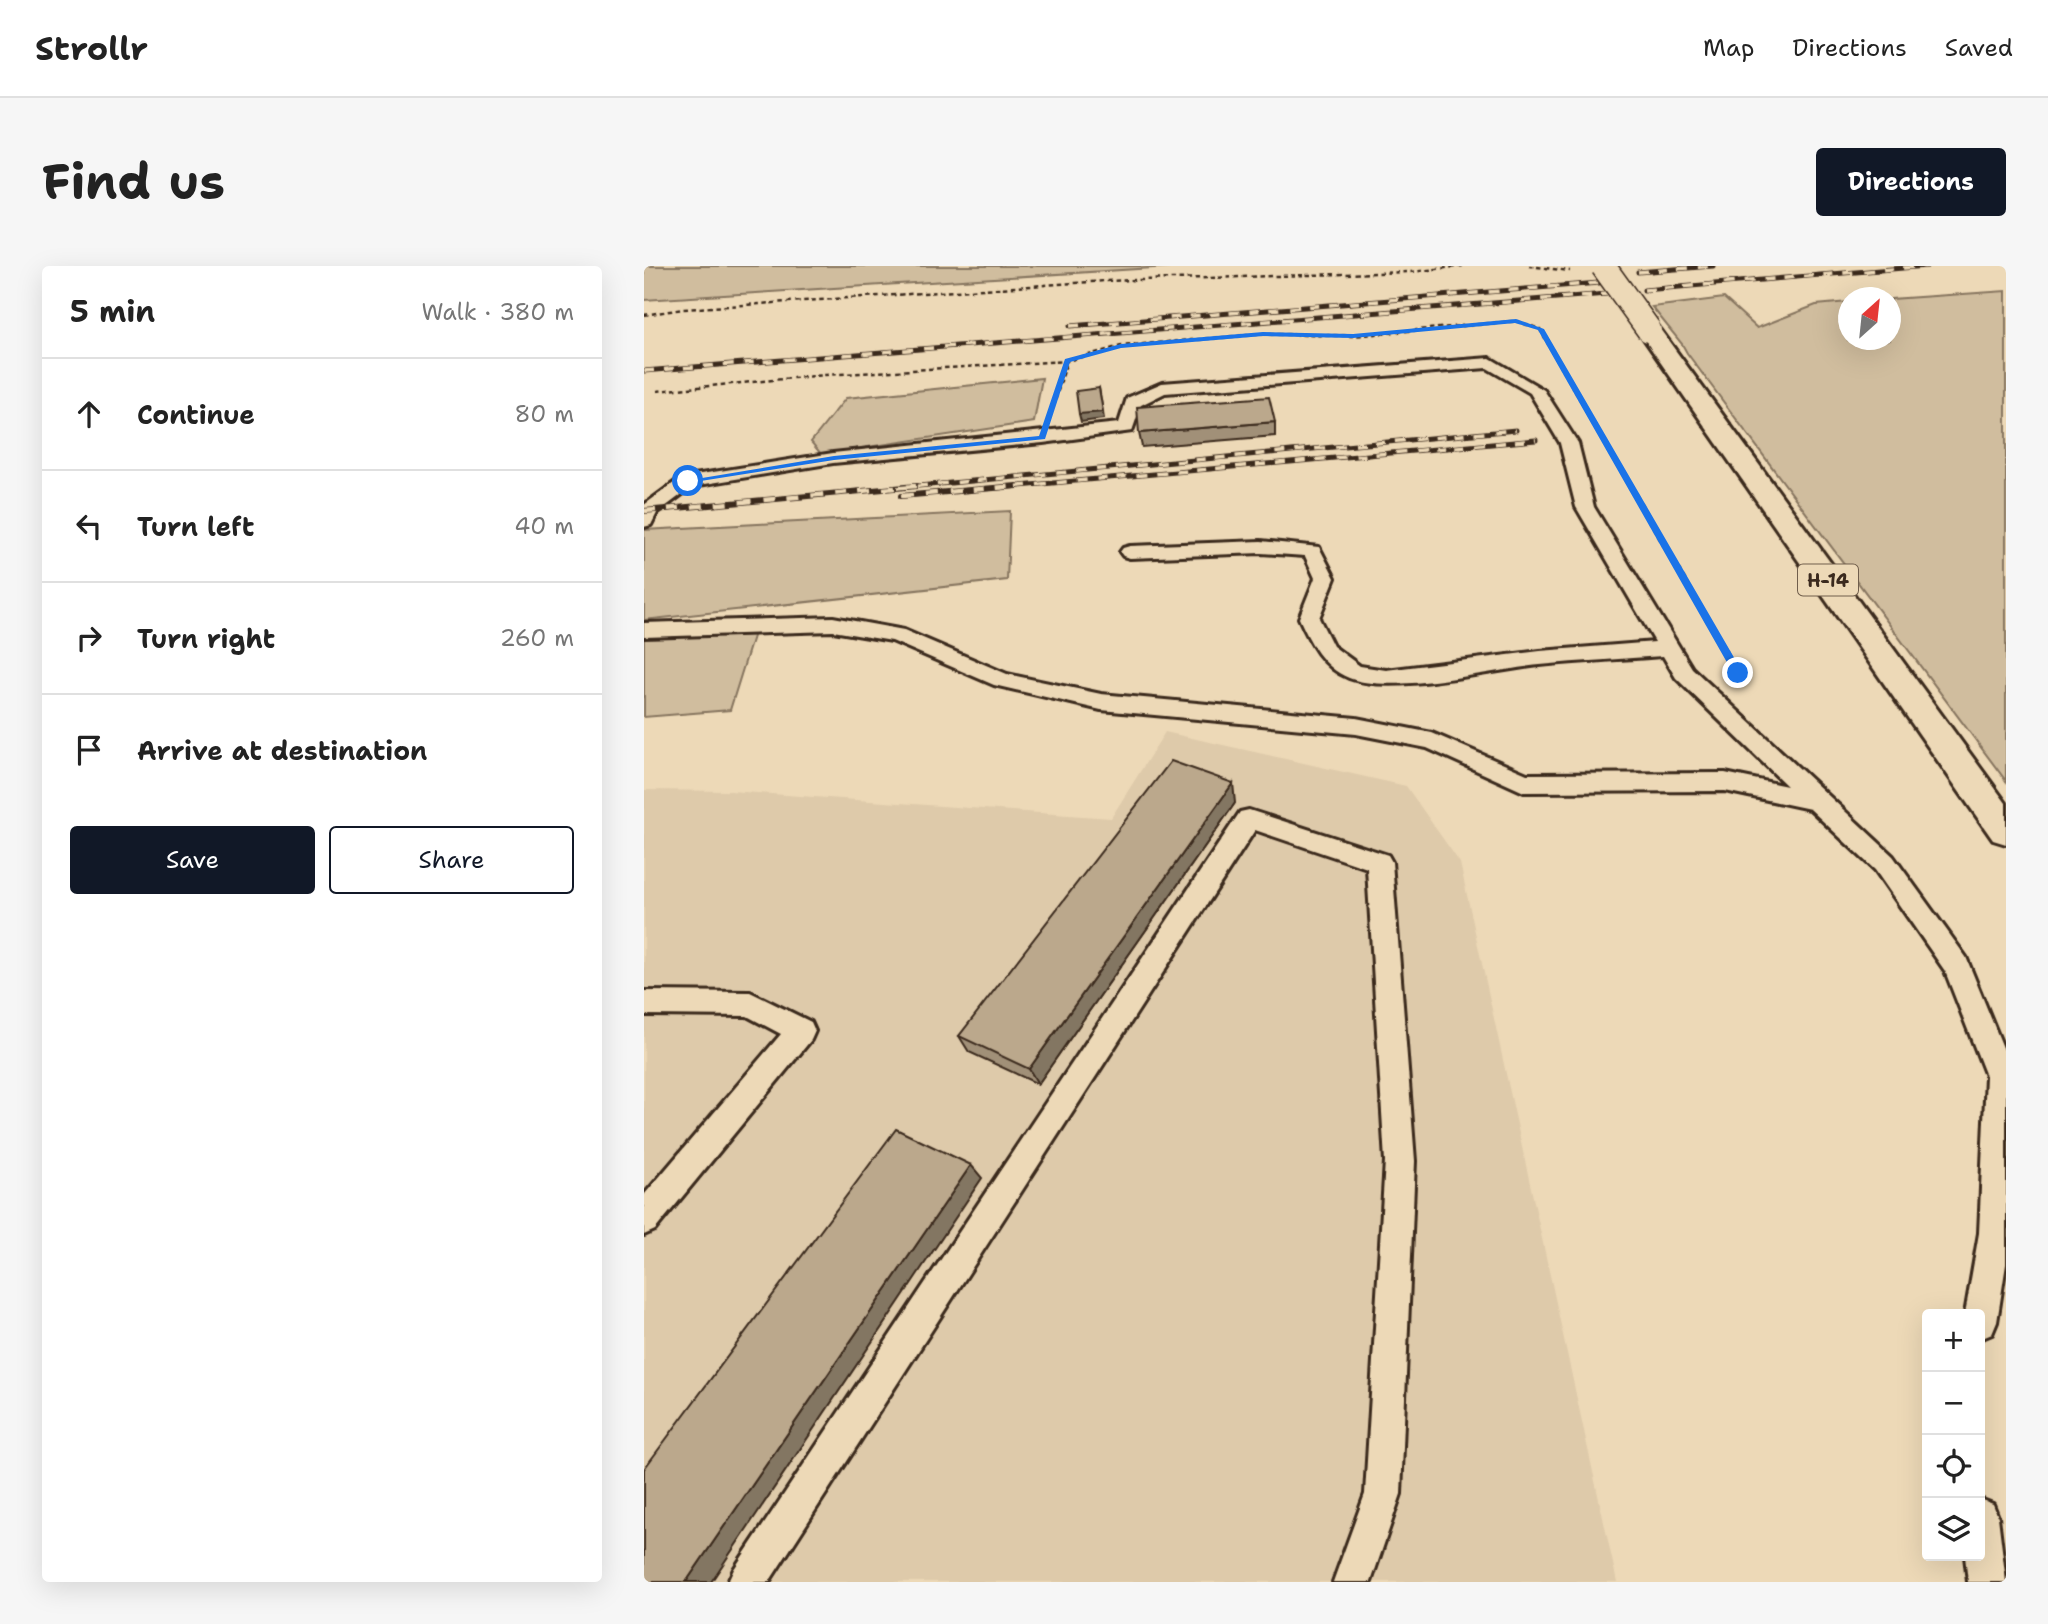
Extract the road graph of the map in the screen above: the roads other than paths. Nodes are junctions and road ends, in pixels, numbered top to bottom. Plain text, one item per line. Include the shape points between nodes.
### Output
1 (1603, 266) edge
2 (644, 521) edge
3 (1130, 552) dead end
4 (644, 630) edge
5 (1668, 648) junction
6 (1817, 801) junction
7 (2006, 830) edge
8 (644, 1003) edge
9 (644, 1219) edge
10 (1982, 1309) edge
11 (1985, 1561) edge
12 (747, 1582) edge
13 (1352, 1582) edge
14 (1987, 1582) edge

1 - 7 main road, Н-14, bridge
2 - 5 lane via 649,510 688,481 834,458 1126,427 1133,402 1162,388 1489,363 1536,390 1569,443 1585,507
3 - 5 lane via 1261,547 1312,551 1325,578 1309,618 1325,650 1354,672 1386,678 1540,658
4 - 6 lane via 833,624 897,635 1002,680 1101,702 1356,726 1432,741 1524,783 1724,782
5 - 6 lane via 1684,673
6 - 10 lane via 1884,863 1956,965 2000,1076 1995,1233
8 - 9 lane via 750,1004 801,1031
11 - 14 lane
12 - 13 lane via 1249,819 1378,862 1400,1161 1383,1494

